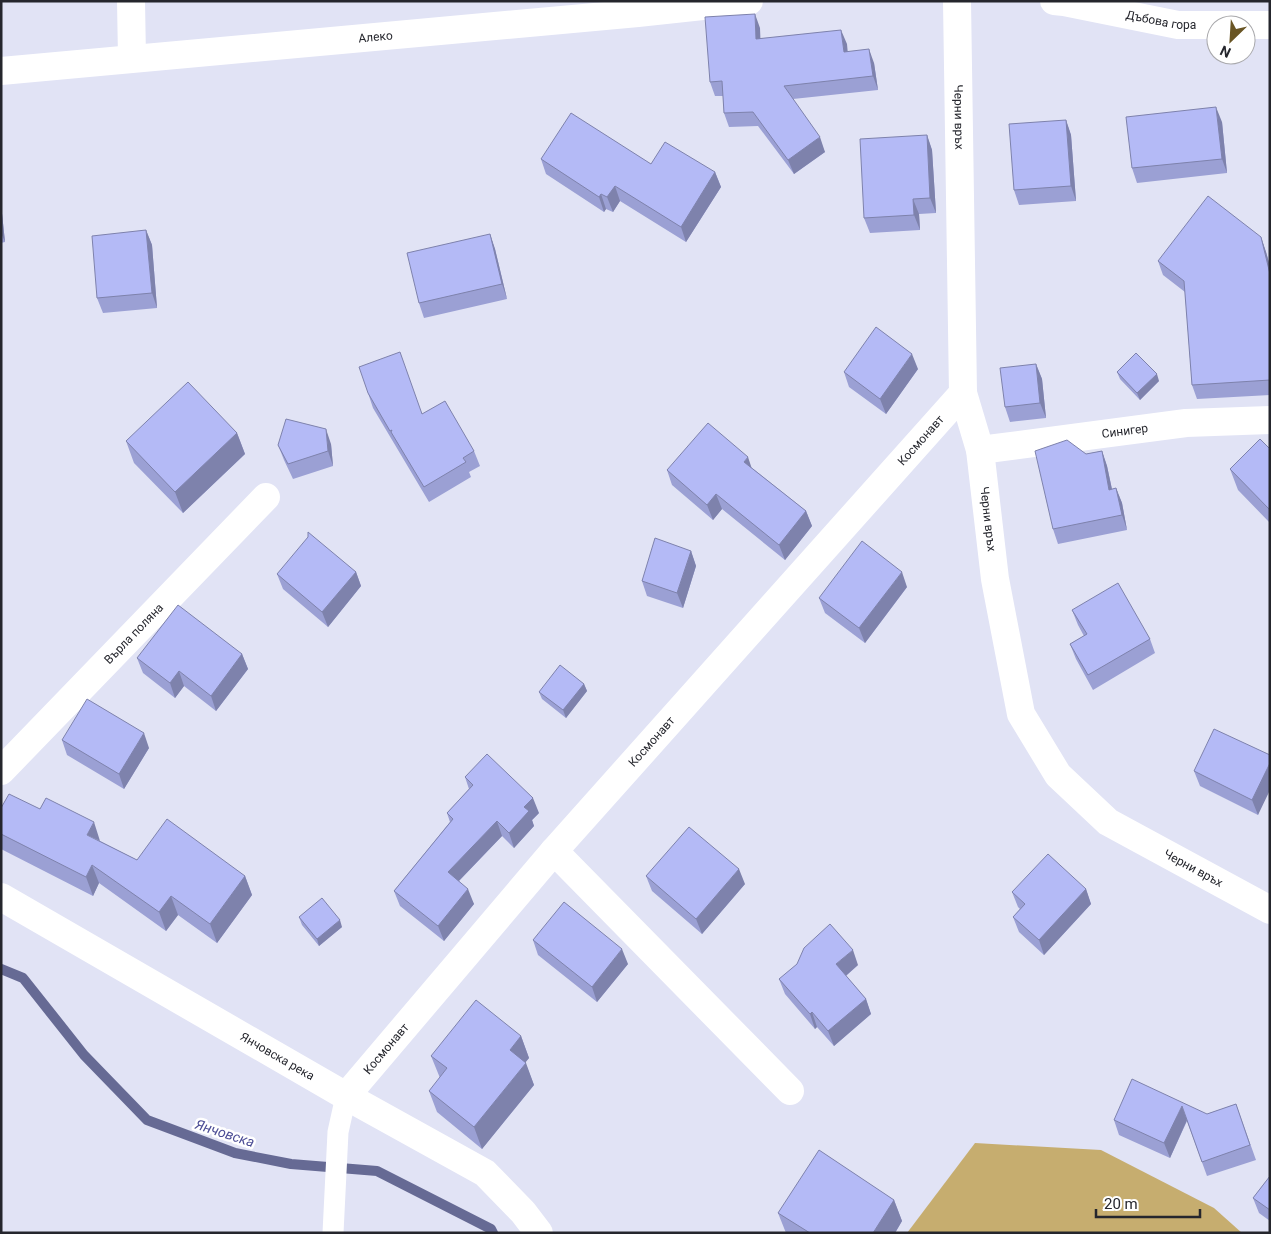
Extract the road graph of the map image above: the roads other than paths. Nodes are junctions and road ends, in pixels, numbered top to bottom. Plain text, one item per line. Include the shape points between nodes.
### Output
1 (131, 1) edge
2 (749, 1) edge
3 (957, 1) edge
4 (1054, 1) edge
5 (638, 7) edge
6 (1270, 25) edge
7 (132, 58) junction
8 (1, 70) edge
9 (963, 393) junction
10 (1270, 420) edge
11 (980, 450) junction
12 (266, 497) dead end
13 (1, 771) edge
14 (554, 851) junction
15 (1, 897) edge
16 (1270, 910) edge
17 (790, 1091) dead end
18 (346, 1096) junction
19 (333, 1233) edge
20 (539, 1233) edge

1 - 7 street
2 - 5 street, Алеко
3 - 9 street, Черни връх
4 - 6 street, Дъбова гора via 1178,25
5 - 7 street, Алеко
7 - 8 street, Алеко
9 - 11 street, Черни връх
9 - 14 street, Космонавт
10 - 11 street, Синигер via 1186,423
11 - 16 street, Черни връх via 995,579 1021,714 1058,775 1108,822
12 - 13 street, Върла поляна
14 - 17 street
14 - 18 street, Космонавт
15 - 18 street, Янчовска река
18 - 19 lane via 338,1132
18 - 20 street, Янчовска река via 485,1173

